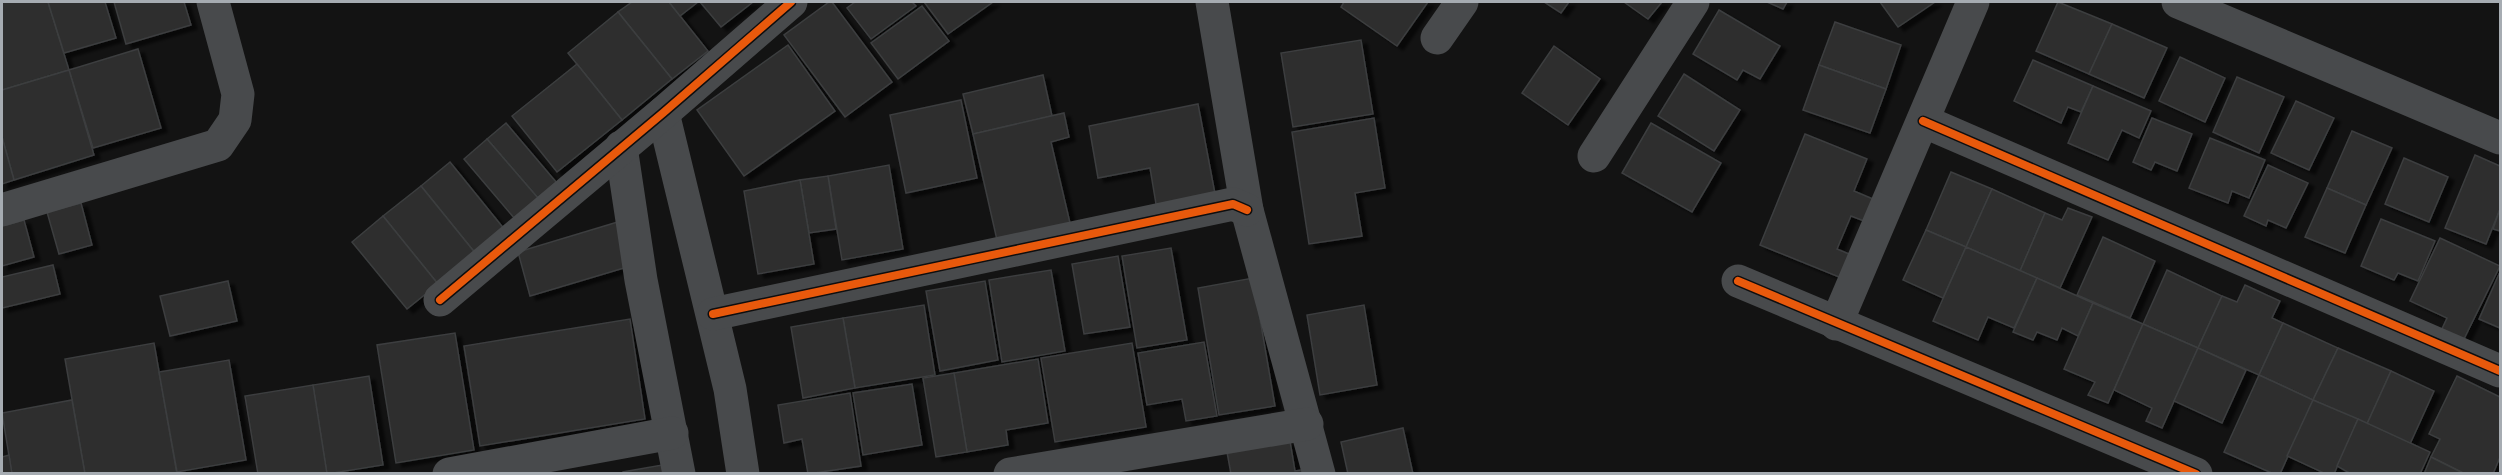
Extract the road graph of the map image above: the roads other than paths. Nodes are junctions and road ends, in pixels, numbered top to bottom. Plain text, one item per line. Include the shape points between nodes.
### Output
1 (213, 2) edge
2 (790, 2) edge
3 (1212, 2) edge
4 (1462, 2) edge
5 (1693, 2) edge
6 (1973, 2) edge
7 (2178, 2) edge
8 (1437, 38) dead end
9 (663, 113) junction
10 (1923, 121) junction
11 (2500, 138) edge
12 (621, 147) junction
13 (1594, 156) dead end
14 (2, 210) edge
15 (1247, 210) junction
16 (1738, 281) dead end
17 (440, 300) dead end
18 (713, 314) junction
19 (1836, 324) junction
20 (2500, 370) edge
21 (1307, 424) junction
22 (672, 433) junction
23 (449, 474) edge
24 (680, 474) edge
25 (743, 474) edge
26 (1010, 474) edge
27 (1319, 474) edge
28 (2196, 474) edge

1 - 14 street via 238,94 235,120 218,145
2 - 9 street
3 - 15 street
4 - 8 street
5 - 13 street
6 - 10 street
7 - 11 street
9 - 12 street
9 - 18 street
10 - 19 street
10 - 20 street
12 - 17 street
12 - 22 street
15 - 18 street via 1233,204
15 - 21 street
16 - 19 street
18 - 25 street
19 - 28 street
21 - 26 street
21 - 27 street
22 - 23 street
22 - 24 street

